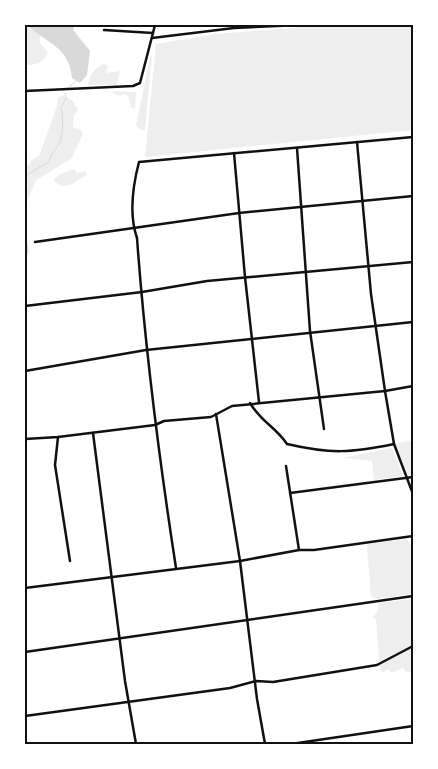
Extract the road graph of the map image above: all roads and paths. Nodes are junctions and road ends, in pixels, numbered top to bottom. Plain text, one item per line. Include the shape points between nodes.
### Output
1 (155, 25) edge
2 (221, 25) edge
3 (301, 25) edge
4 (284, 26) edge
5 (221, 29) junction
6 (104, 30) dead end
7 (154, 33) junction
8 (152, 38) junction
9 (25, 91) edge
10 (413, 137) edge
11 (357, 142) junction
12 (297, 148) junction
13 (234, 153) junction
14 (413, 196) edge
15 (363, 201) junction
16 (302, 207) junction
17 (239, 213) junction
18 (134, 228) junction
19 (35, 242) dead end
20 (413, 262) edge
21 (369, 266) junction
22 (306, 272) junction
23 (245, 277) junction
24 (142, 292) junction
25 (25, 306) edge
26 (413, 322) edge
27 (378, 327) junction
28 (310, 331) junction
29 (251, 338) junction
30 (146, 350) junction
31 (25, 371) edge
32 (413, 386) edge
33 (385, 391) junction
34 (320, 396) junction
35 (259, 402) junction
36 (250, 403) junction
37 (216, 414) junction
38 (155, 425) junction
39 (324, 429) dead end
40 (93, 433) junction
41 (58, 437) junction
42 (25, 439) edge
43 (394, 444) junction
44 (286, 466) dead end
45 (413, 477) edge
46 (407, 478) junction
47 (290, 493) junction
48 (413, 494) edge
49 (413, 536) edge
50 (299, 550) junction
51 (240, 561) junction
52 (70, 562) dead end
53 (176, 568) junction
54 (112, 576) junction
55 (25, 588) edge
56 (413, 596) edge
57 (247, 621) junction
58 (121, 639) junction
59 (413, 646) edge
60 (25, 652) edge
61 (256, 681) junction
62 (130, 702) junction
63 (25, 716) edge
64 (413, 726) edge
65 (136, 744) edge
66 (265, 744) edge
67 (291, 744) edge

1 - 7 street
2 - 5 street
3 - 4 street
4 - 5 street
5 - 8 street
6 - 7 street
7 - 8 street
8 - 9 street via 140,83 133,86
10 - 11 street
11 - 12 street
11 - 15 street
12 - 13 street
12 - 16 street
13 - 17 street
13 - 18 street via 139,162 134,193
14 - 15 street
15 - 16 street
15 - 21 street
16 - 17 street
16 - 22 street
17 - 18 street
17 - 23 street
18 - 19 street
18 - 24 street
20 - 21 street
21 - 22 street
21 - 27 street
22 - 23 street
22 - 28 street
23 - 24 street via 207,280
23 - 29 street
24 - 25 street
24 - 30 street
26 - 27 street
27 - 28 street
27 - 33 street
28 - 29 street
28 - 34 street
29 - 30 street
29 - 35 street
30 - 31 street
30 - 38 street
32 - 33 street
33 - 34 street
33 - 43 street
34 - 35 street
34 - 39 street
35 - 36 street
36 - 37 street via 232,406
36 - 43 street via 259,419 280,433 287,444 335,453
37 - 38 street
37 - 51 street
38 - 40 street
38 - 53 street
40 - 41 street
40 - 54 street
41 - 42 street
41 - 52 street via 55,466
43 - 46 street
44 - 47 street
45 - 46 street
46 - 47 street
46 - 48 street
47 - 50 street
49 - 50 street
50 - 51 street
51 - 53 street
51 - 57 street
53 - 54 street
54 - 55 street
54 - 58 street
56 - 57 street
57 - 58 street
57 - 61 street
58 - 60 street
58 - 62 street
59 - 61 street via 377,665 273,682
61 - 62 street via 230,688
61 - 66 street
62 - 63 street
62 - 65 street
64 - 67 street

